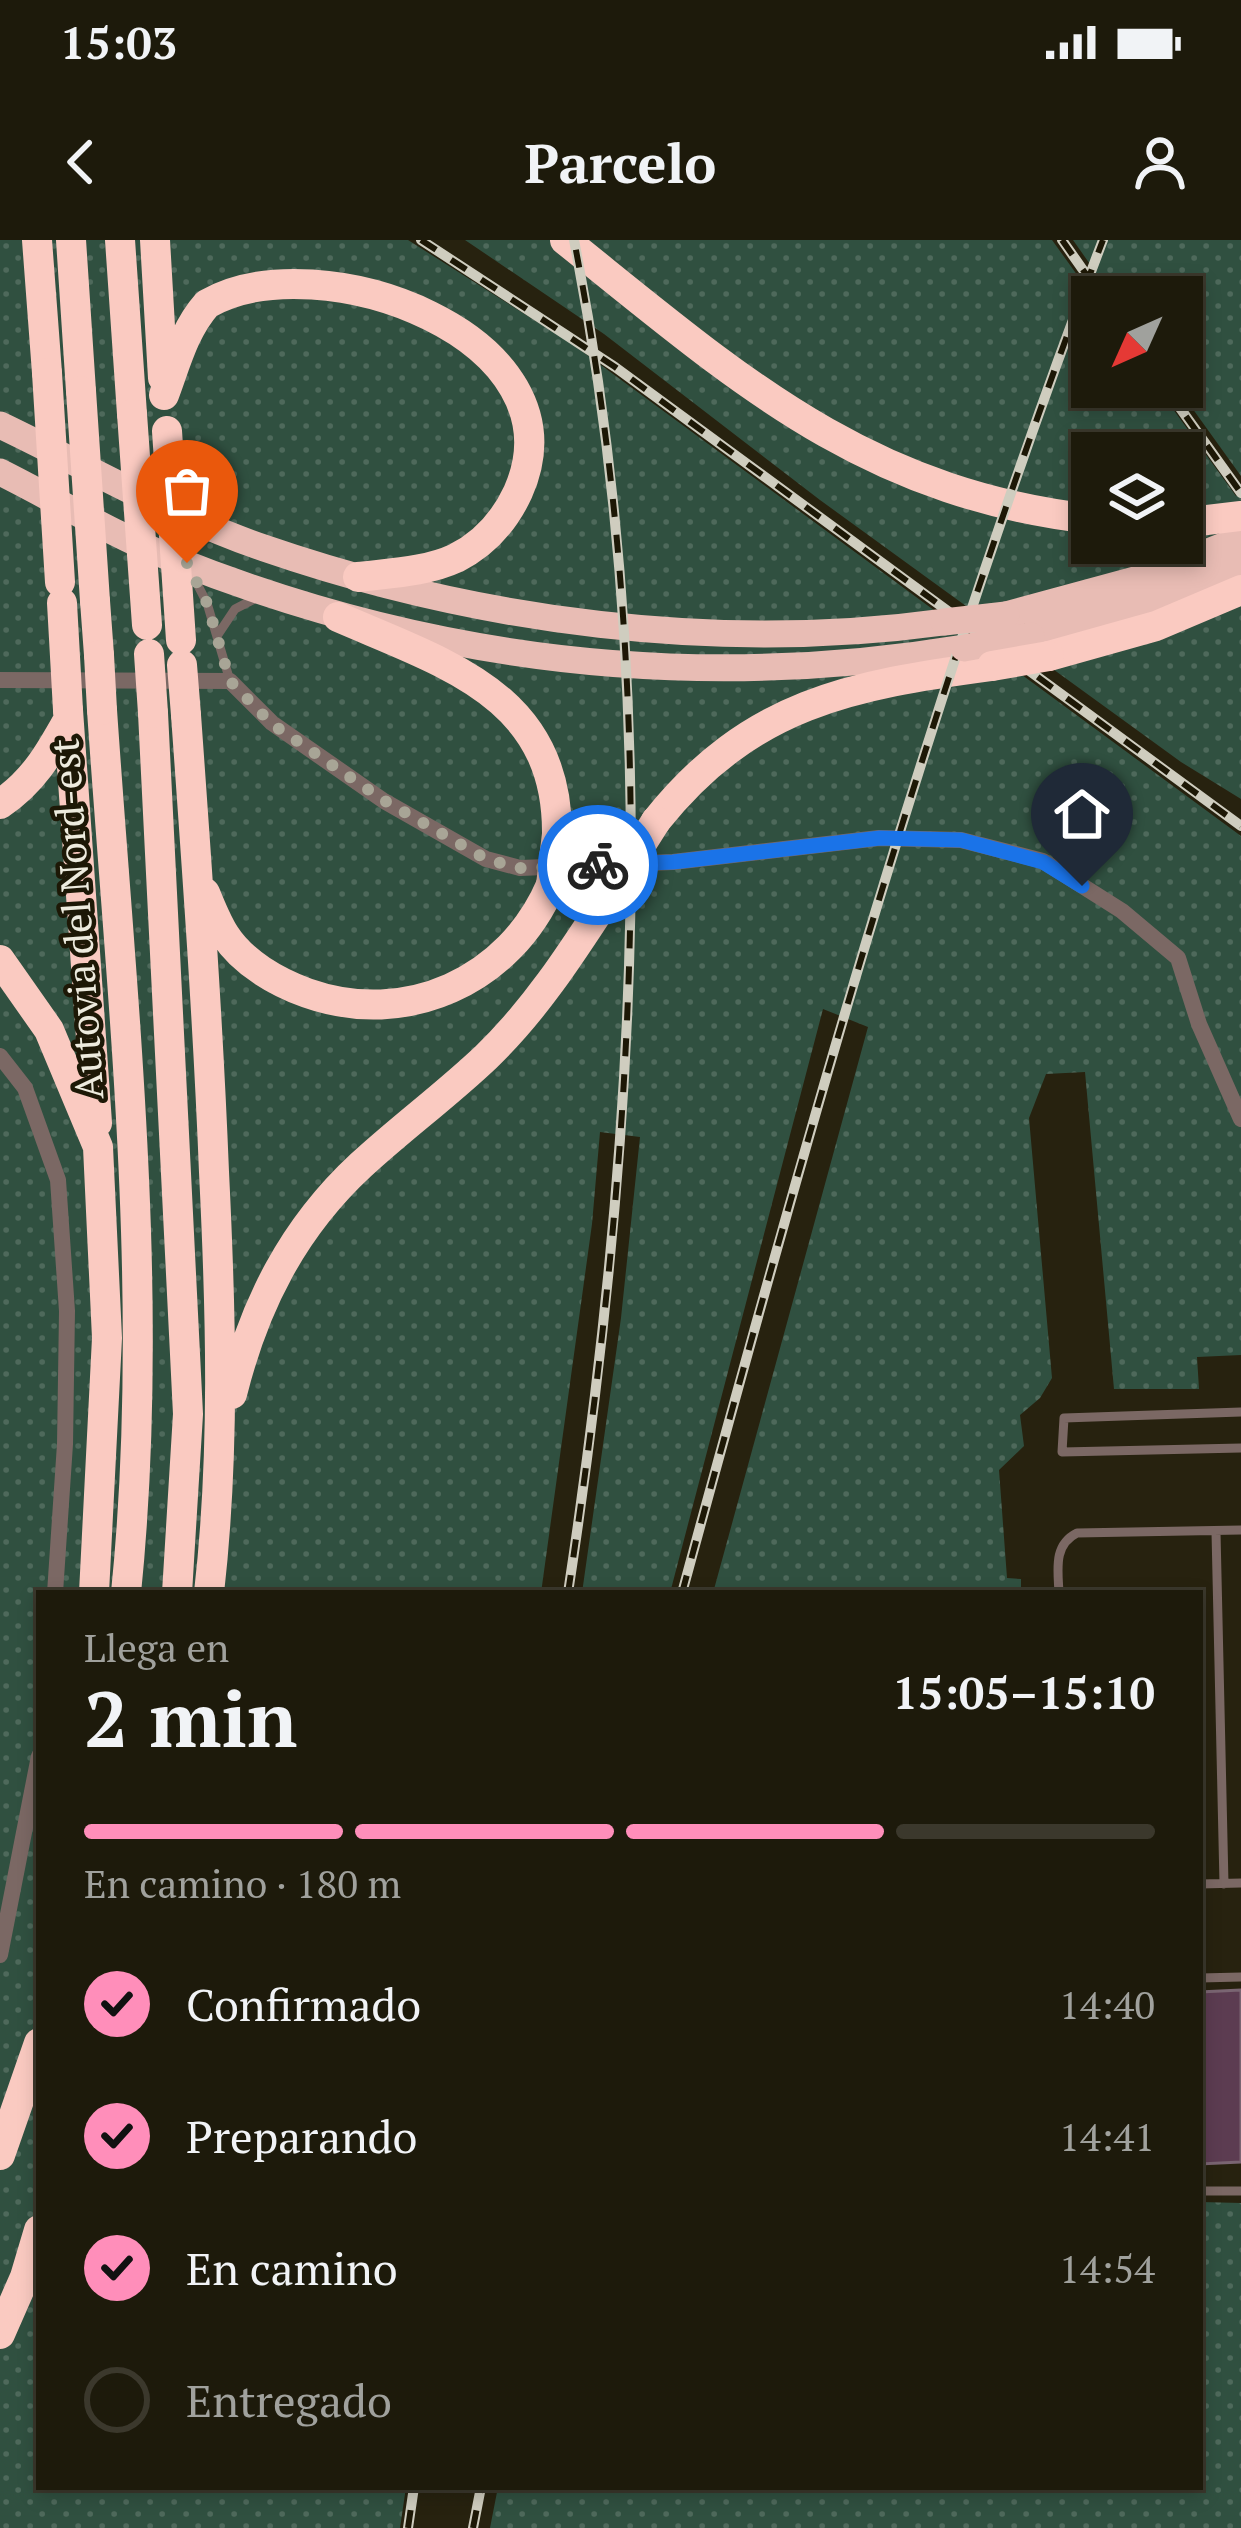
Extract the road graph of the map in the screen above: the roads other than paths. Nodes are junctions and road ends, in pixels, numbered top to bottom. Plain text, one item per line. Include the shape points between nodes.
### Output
1 (37, 240) edge
2 (71, 240) edge
3 (120, 240) edge
4 (154, 240) edge
5 (565, 240) edge
6 (323, 255) dead end
7 (368, 263) dead end
8 (164, 395) junction
9 (0, 425) edge
10 (0, 472) edge
11 (1071, 515) edge
12 (1241, 516) edge
13 (1203, 521) edge
14 (1241, 539) edge
15 (187, 563) junction
16 (1241, 566) edge
17 (358, 577) junction
18 (1241, 590) edge
19 (265, 594) junction
20 (338, 617) junction
21 (217, 636) junction
22 (1040, 646) junction
23 (0, 680) edge
24 (230, 681) junction
25 (68, 715) junction
26 (0, 804) edge
27 (198, 875) junction
28 (0, 960) edge
29 (0, 1056) edge
30 (1241, 1119) edge
31 (98, 1147) junction
32 (1241, 1412) edge
33 (221, 1440) junction
34 (1241, 1448) edge
35 (1241, 1530) edge
36 (1216, 1532) junction
37 (55, 1590) edge
38 (94, 1590) edge
39 (126, 1590) edge
40 (177, 1590) edge
41 (209, 1590) edge
42 (1059, 1590) edge
43 (36, 1771) edge
44 (1241, 1883) edge
45 (1203, 1884) edge
46 (1224, 1884) junction
47 (0, 1955) edge
48 (1241, 1977) edge
49 (1203, 1978) edge
50 (36, 2052) edge
51 (0, 2156) edge
52 (1203, 2191) edge
53 (1241, 2191) edge
54 (36, 2240) edge
55 (36, 2253) edge
56 (25, 2277) junction
57 (0, 2334) edge

1 - 25 highway, bridge
2 - 39 highway, Autovia del Nord-est, bridge via 137,1234 137,1461
3 - 40 highway, bridge via 188,1414
4 - 8 highway
5 - 11 highway via 753,389 833,439 955,490
6 - 8 highway via 265,264 222,289 191,326
7 - 17 highway via 428,290 489,342 523,399 530,443 516,497 482,541 437,565
8 - 27 highway, bridge
9 - 17 highway via 260,547
10 - 15 highway
12 - 13 highway
14 - 17 highway, bridge via 1123,584 1006,615 892,630 661,630 401,592
15 - 19 highway
15 - 21 lane
16 - 22 highway
18 - 22 highway via 1156,626
19 - 20 highway
19 - 21 lane via 235,609
20 - 22 highway, bridge via 536,656 704,671
20 - 27 highway, bridge via 465,675 534,735 557,799 551,885 540,910 493,965 463,985 358,1004 282,984 252,963 225,937
21 - 24 lane
22 - 33 highway, bridge via 992,665 884,680 798,709 714,762 656,821 554,979 507,1036 359,1167 297,1241 254,1318
23 - 24 street
24 - 30 street via 272,724 385,801 486,859 520,868 673,862 880,838 961,840 1043,862 1178,958
25 - 26 highway via 41,767
25 - 31 highway
27 - 33 highway
28 - 31 highway via 49,1030
29 - 37 street via 25,1088 58,1180 67,1311
31 - 38 highway via 106,1338
32 - 34 lane via 1064,1418 1062,1452
33 - 41 highway
35 - 36 lane
36 - 42 lane via 1077,1533 1061,1546
36 - 46 lane
43 - 47 street
44 - 46 lane
45 - 46 lane
48 - 49 lane
50 - 51 highway
52 - 53 lane
54 - 56 highway
55 - 56 highway
56 - 57 highway

